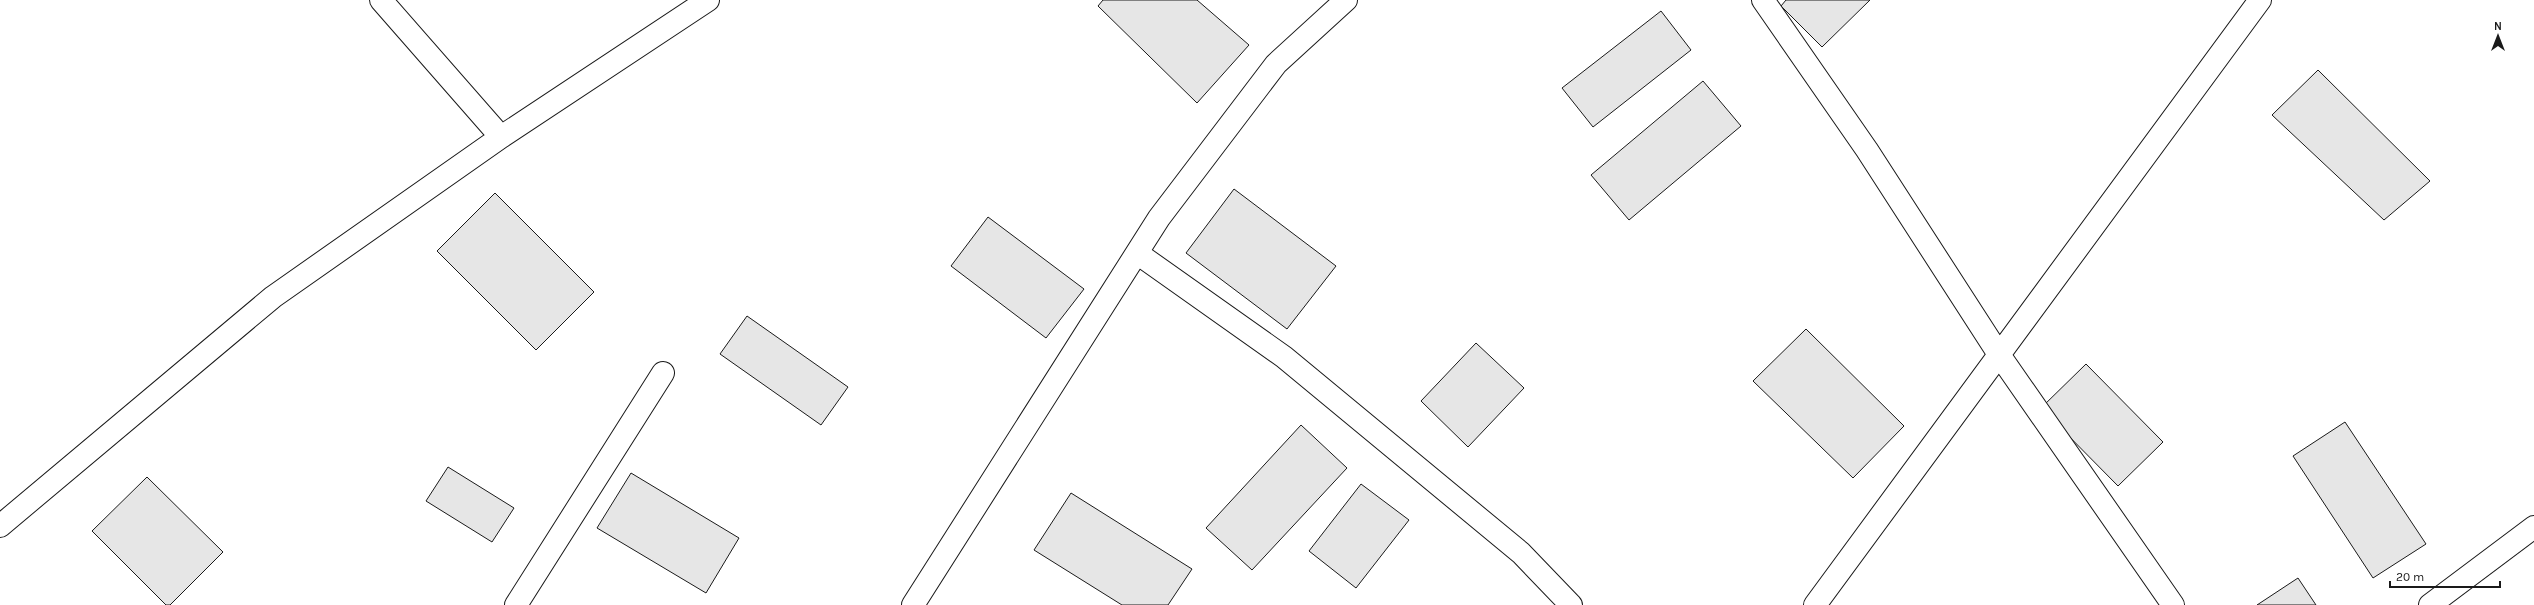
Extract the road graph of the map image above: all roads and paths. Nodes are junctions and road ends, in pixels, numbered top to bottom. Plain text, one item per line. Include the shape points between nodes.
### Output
1 (381, 0) edge
2 (708, 0) edge
3 (1346, 0) edge
4 (1763, 0) edge
5 (2260, 0) edge
6 (502, 137) junction
7 (1137, 253) junction
8 (2000, 356) junction
9 (663, 373) dead end
10 (0, 526) edge
11 (2534, 527) edge
12 (516, 605) edge
13 (913, 605) edge
14 (1571, 605) edge
15 (1815, 605) edge
16 (2173, 605) edge
17 (2430, 605) edge

1 - 6 street
2 - 6 street
3 - 7 street via 1276,64 1159,218
4 - 8 street via 1871,157
5 - 8 street
6 - 10 street via 273,296
7 - 13 street
7 - 14 street via 1284,357 1521,553
8 - 15 street
8 - 16 street
9 - 12 street
11 - 17 street

